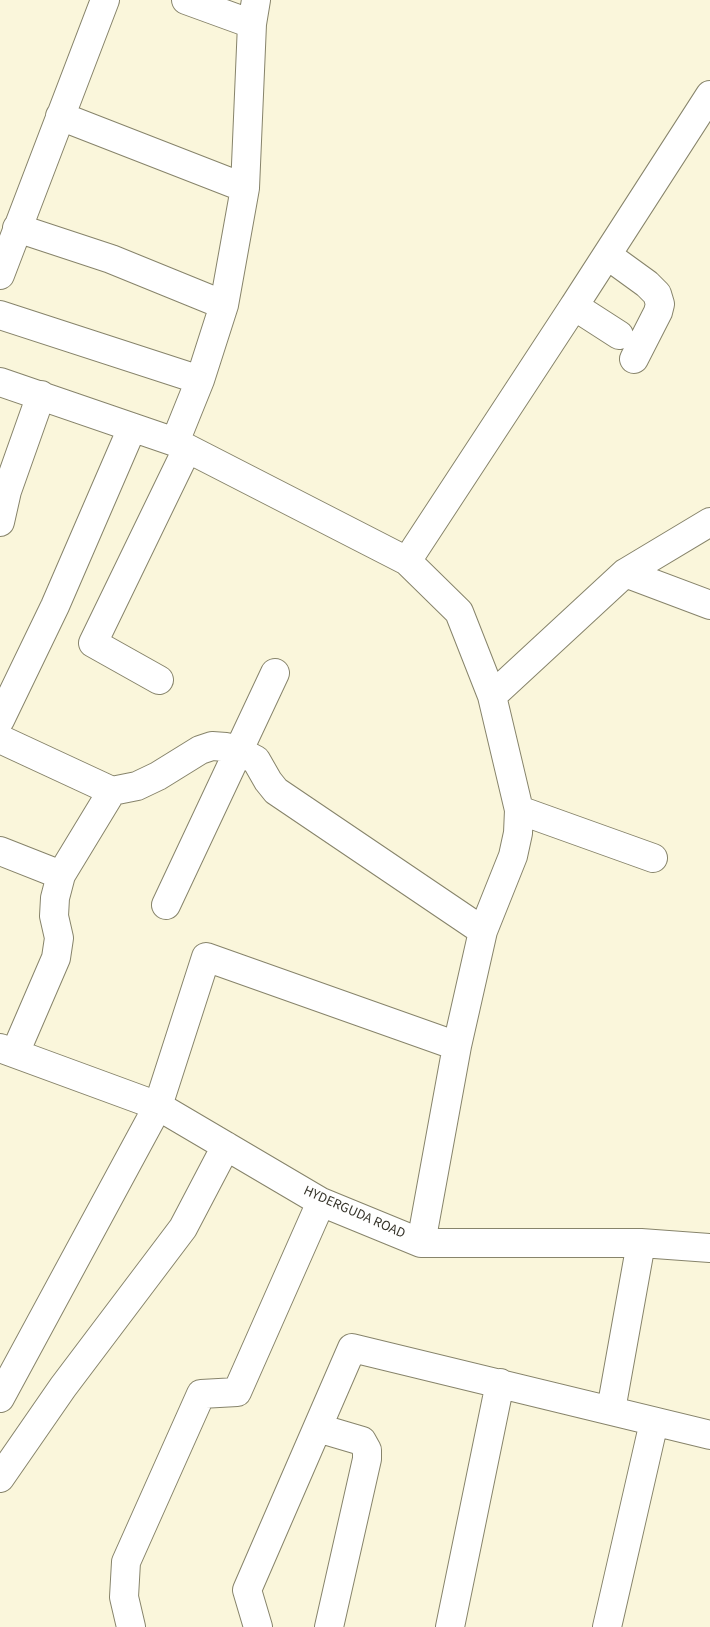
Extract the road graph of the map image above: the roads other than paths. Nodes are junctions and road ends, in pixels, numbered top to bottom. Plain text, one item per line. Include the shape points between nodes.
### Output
1 (105, 0) edge
2 (186, 0) edge
3 (254, 12) edge
4 (710, 95) edge
5 (60, 116) junction
6 (245, 188) junction
7 (17, 228) junction
8 (607, 255) junction
9 (0, 275) edge
10 (224, 305) junction
11 (574, 306) junction
12 (0, 315) edge
13 (619, 335) dead end
14 (634, 359) dead end
15 (200, 380) junction
16 (0, 382) edge
17 (41, 396) junction
18 (132, 428) junction
19 (181, 445) junction
20 (710, 521) edge
21 (0, 522) edge
22 (407, 561) junction
23 (625, 573) junction
24 (710, 605) edge
25 (275, 672) dead end
26 (159, 680) dead end
27 (492, 696) junction
28 (0, 720) edge
29 (0, 739) edge
30 (238, 750) junction
31 (112, 792) junction
32 (519, 810) junction
33 (0, 851) edge
34 (652, 858) dead end
35 (61, 875) junction
36 (166, 905) dead end
37 (483, 931) junction
38 (457, 1046) junction
39 (7, 1051) edge
40 (158, 1106) junction
41 (226, 1146) junction
42 (321, 1202) junction
43 (421, 1243) junction
44 (641, 1243) junction
45 (710, 1248) edge
46 (500, 1383) junction
47 (0, 1398) edge
48 (611, 1410) junction
49 (654, 1422) junction
50 (318, 1428) junction
51 (710, 1435) edge
52 (0, 1478) edge
53 (132, 1627) edge
54 (258, 1627) edge
55 (329, 1627) edge
56 (450, 1627) edge
57 (607, 1627) edge

1 - 5 street
2 - 3 street
3 - 6 street
4 - 8 street
5 - 6 street
5 - 7 street
6 - 10 street
7 - 9 street
7 - 10 street via 111,259
8 - 11 street
8 - 14 street via 647,284 657,294 660,304
10 - 15 street
11 - 13 street
11 - 22 street
12 - 15 street
15 - 19 street
16 - 17 street
17 - 18 street
17 - 21 street via 7,491
18 - 19 street
18 - 28 street via 55,606
19 - 22 street
19 - 26 street via 93,643
20 - 23 street
22 - 27 street via 459,612
23 - 24 street
23 - 27 street
25 - 30 street
27 - 32 street
29 - 31 street
30 - 31 street via 212,746 137,786
30 - 36 street
30 - 37 street via 256,760 276,792
31 - 35 street
32 - 34 street
32 - 37 street via 513,856
33 - 35 street
35 - 39 street via 55,898 54,916 59,938 56,958
37 - 38 street
38 - 40 street via 206,956
38 - 43 street
39 - 40 street, HYDERGUDA ROAD
40 - 41 street, HYDERGUDA ROAD
40 - 47 street
41 - 42 street, HYDERGUDA ROAD
41 - 52 street via 183,1228
42 - 43 street, HYDERGUDA ROAD
42 - 53 street via 237,1392 201,1394 126,1562 124,1597
43 - 44 street, HYDERGUDA ROAD
44 - 45 street, HYDERGUDA ROAD
44 - 48 street
46 - 48 street
46 - 50 street via 352,1348
46 - 56 street
48 - 49 street
49 - 51 street
49 - 57 street
50 - 54 street via 247,1590
50 - 55 street via 362,1441 367,1450

